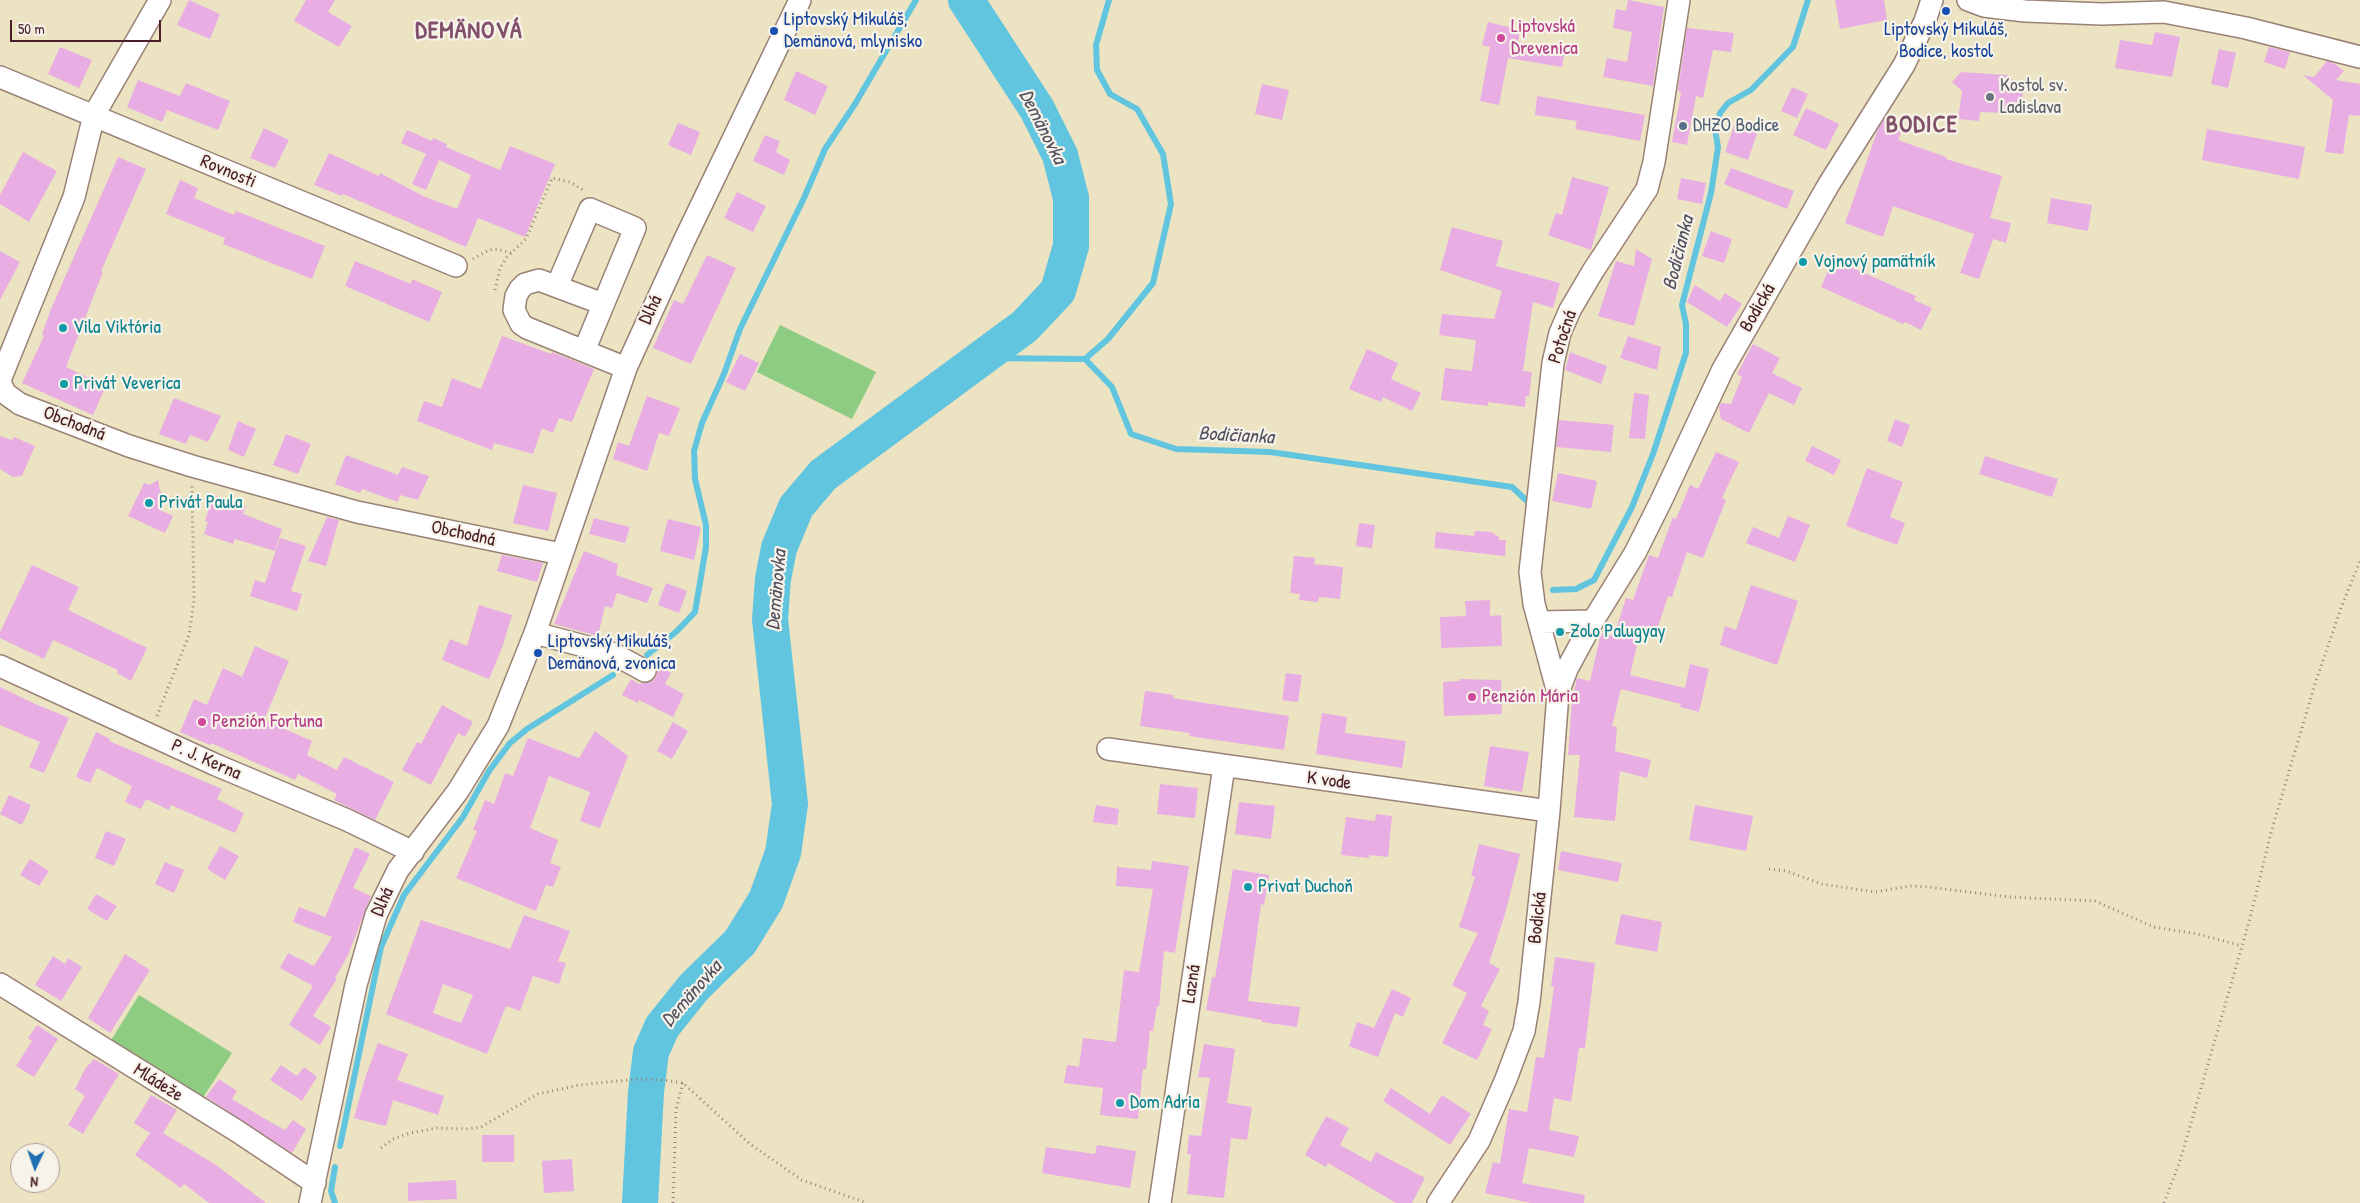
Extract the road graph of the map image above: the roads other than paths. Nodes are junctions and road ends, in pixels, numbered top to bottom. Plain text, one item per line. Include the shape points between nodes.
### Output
1 (160, 0) edge
2 (800, 0) edge
3 (1679, 0) edge
4 (1932, 0) edge
5 (1968, 0) edge
6 (2360, 56) edge
7 (0, 77) edge
8 (94, 116) junction
9 (456, 266) road end
10 (557, 286) junction
11 (603, 304) junction
12 (584, 352) junction
13 (626, 368) junction
14 (561, 554) junction
15 (1593, 621) junction
16 (1538, 622) junction
17 (535, 634) junction
18 (0, 666) edge
19 (645, 671) dead end
20 (1558, 693) junction
21 (1108, 749) dead end
22 (1224, 766) junction
23 (1549, 811) junction
24 (413, 852) junction
25 (0, 984) edge
26 (313, 1197) edge
27 (1160, 1203) edge
28 (1438, 1203) edge

1 - 8 street, Obchodná
2 - 13 street, Dlhá
3 - 16 street, Potočná via 1647,189 1578,294 1564,321 1555,350 1530,572
4 - 15 street, Bodická via 1904,64 1829,184 1723,369 1662,501 1635,553
5 - 6 street via 1984,6 2025,11 2164,12
7 - 8 street, Rovnosti
8 - 9 street, Rovnosti
8 - 14 street, Obchodná via 74,197 0,383 6,394 20,404 129,446 192,466 357,512
10 - 11 street
10 - 11 street via 590,209 635,228
10 - 12 street via 539,280 525,284 514,303 516,317 527,328
11 - 12 street
12 - 13 street
13 - 14 street, Dlhá
14 - 17 street, Dlhá
15 - 16 street
15 - 20 street, Bodická via 1566,669
16 - 20 street, Potočná
17 - 19 street via 614,654
17 - 24 street, Dlhá via 498,726 458,791
18 - 24 street, P. J. Kerna
20 - 23 street, Bodická
21 - 22 street, K vode
22 - 23 street, K vode
22 - 27 street, Lazná
23 - 28 street, Bodická via 1524,1031 1479,1141
24 - 26 street, Dlhá via 391,882 369,936
25 - 26 street, Mládeže via 237,1131

